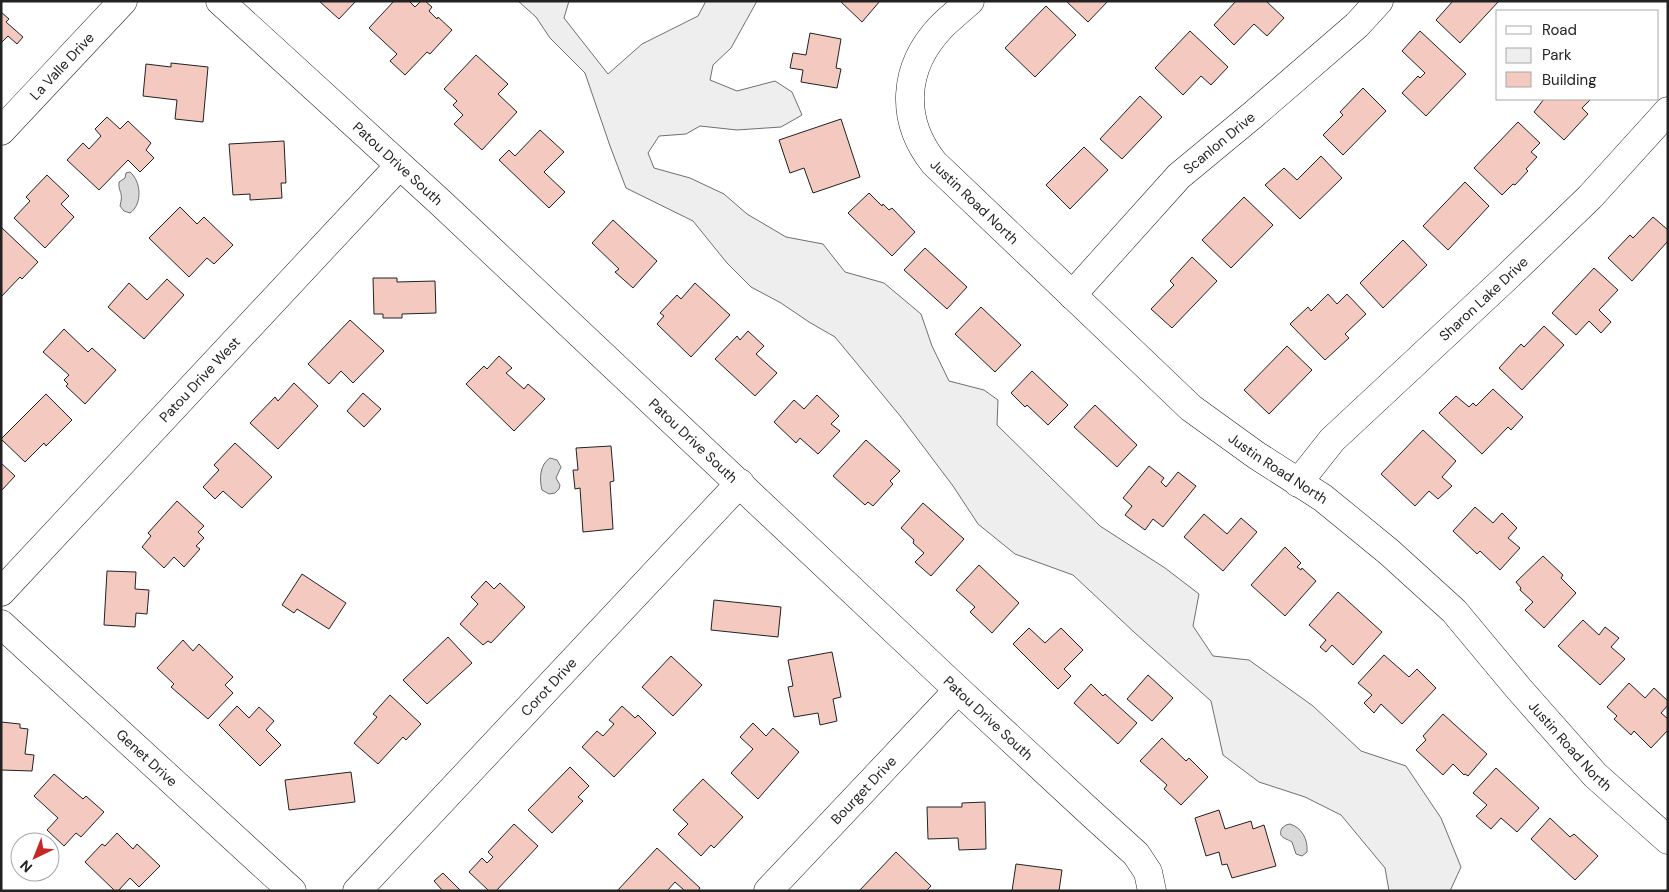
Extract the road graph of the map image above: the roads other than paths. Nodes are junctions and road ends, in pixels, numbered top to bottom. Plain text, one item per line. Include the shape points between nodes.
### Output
1 (123, 1) edge
2 (220, 1) edge
3 (970, 1) edge
4 (1379, 1) edge
5 (1668, 112) edge
6 (1, 130) edge
7 (399, 166) junction
8 (1072, 295) junction
9 (740, 483) junction
10 (1298, 483) junction
11 (1, 592) edge
12 (1, 624) edge
13 (958, 690) junction
14 (1668, 840) edge
15 (292, 891) edge
16 (357, 891) edge
17 (768, 891) edge
18 (1152, 891) edge

1 - 6 street, La Valle Drive
2 - 7 street, Patou Drive South
3 - 8 street, Justin Road North via 941,28 916,64 910,91 911,119 925,152 934,163
4 - 8 street, Scanlon Drive via 1357,25 1179,176
5 - 10 street, Sharon Lake Drive via 1590,196 1332,440
7 - 9 street, Patou Drive South
7 - 11 street, Patou Drive West
8 - 10 street, Justin Road North via 1191,408
9 - 13 street, Patou Drive South
9 - 16 street, Corot Drive
10 - 14 street, Justin Road North via 1323,498 1389,552 1454,611 1595,775
12 - 15 street, Genet Drive
13 - 17 street, Bourget Drive
13 - 18 street, Patou Drive South via 1136,854 1148,872

